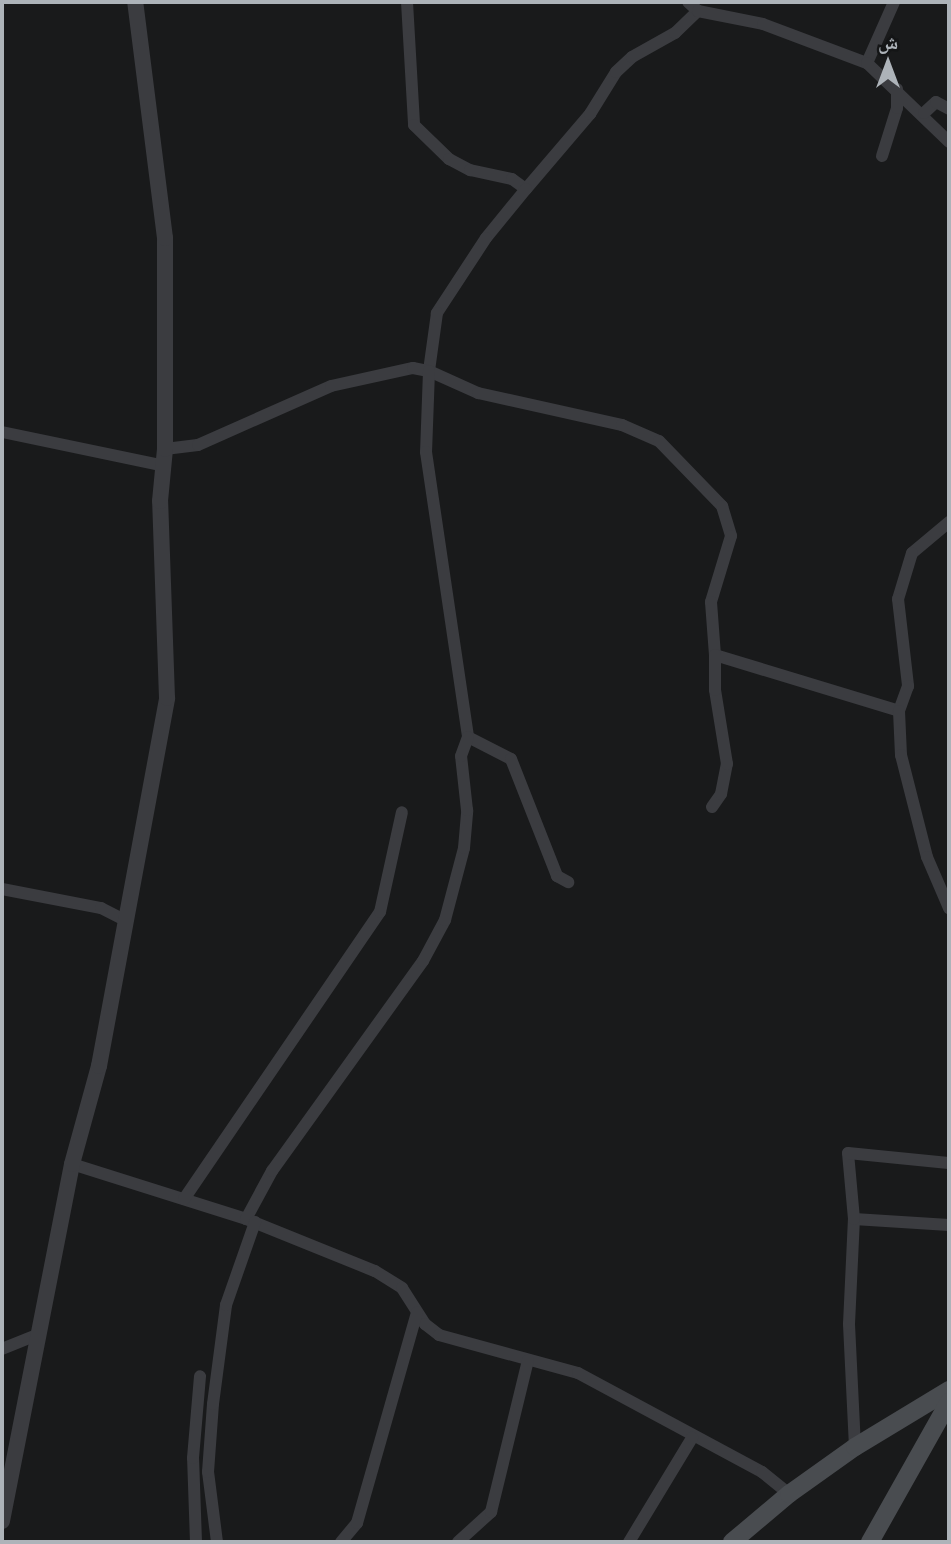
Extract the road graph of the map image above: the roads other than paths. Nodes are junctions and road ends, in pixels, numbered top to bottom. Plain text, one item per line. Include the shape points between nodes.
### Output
1 (135, 2) edge
2 (407, 2) edge
3 (688, 2) edge
4 (894, 2) edge
5 (698, 11) junction
6 (867, 63) junction
7 (897, 89) junction
8 (949, 109) edge
9 (924, 113) junction
10 (949, 142) edge
11 (882, 156) dead end
12 (526, 189) junction
13 (429, 371) junction
14 (2, 432) edge
15 (165, 449) junction
16 (160, 465) junction
17 (949, 522) edge
18 (715, 654) junction
19 (899, 711) junction
20 (468, 737) junction
21 (712, 807) dead end
22 (402, 812) dead end
23 (568, 882) dead end
24 (2, 889) edge
25 (949, 908) edge
26 (125, 920) junction
27 (949, 1163) edge
28 (72, 1164) junction
29 (184, 1199) junction
30 (854, 1219) junction
31 (251, 1221) junction
32 (949, 1225) edge
33 (417, 1312) junction
34 (37, 1335) junction
35 (2, 1349) edge
36 (528, 1360) junction
37 (200, 1376) dead end
38 (949, 1390) edge
39 (949, 1402) edge
40 (692, 1438) junction
41 (855, 1447) junction
42 (789, 1494) junction
43 (2, 1521) edge
44 (196, 1542) edge
45 (217, 1542) edge
46 (341, 1542) edge
47 (458, 1542) edge
48 (629, 1542) edge
49 (732, 1542) edge
50 (870, 1542) edge

1 - 15 street via 165,238
2 - 12 street via 414,125 437,142 449,159 470,170 512,179
3 - 5 street
4 - 6 street
5 - 6 street via 763,24
5 - 12 street via 675,33 632,57 616,72 590,114
6 - 7 street
7 - 9 street
7 - 11 street via 897,108
8 - 9 street via 936,102
9 - 10 street
12 - 13 street via 486,238 437,313
13 - 15 street via 413,368 331,386 198,445
13 - 18 street via 478,393 549,406 643,432 692,472 722,506 731,536 711,602
13 - 20 street via 426,452
14 - 16 street
15 - 16 street
16 - 26 street via 167,698
17 - 19 street via 912,553 903,573 899,634 908,686
18 - 19 street
18 - 21 street via 715,691 727,765 721,794
19 - 25 street via 901,755 927,857
20 - 23 street via 511,759 557,876
20 - 31 street via 461,756 467,810 464,848 445,920 423,961 272,1171
22 - 29 street via 380,912
24 - 26 street via 102,908
26 - 28 street via 99,1066
27 - 30 street via 848,1153
28 - 29 street
28 - 34 street
29 - 31 street
30 - 32 street
30 - 41 street via 849,1324
31 - 33 street via 375,1271 402,1288
31 - 45 street via 226,1305 214,1404 208,1472
33 - 36 street via 439,1335
33 - 46 street via 357,1523
34 - 35 street
34 - 43 street
36 - 40 street via 579,1373
36 - 47 street via 491,1513
37 - 44 street via 192,1458
38 - 41 main road
39 - 50 main road
40 - 42 street via 762,1472
40 - 48 street
41 - 42 main road
42 - 49 main road

